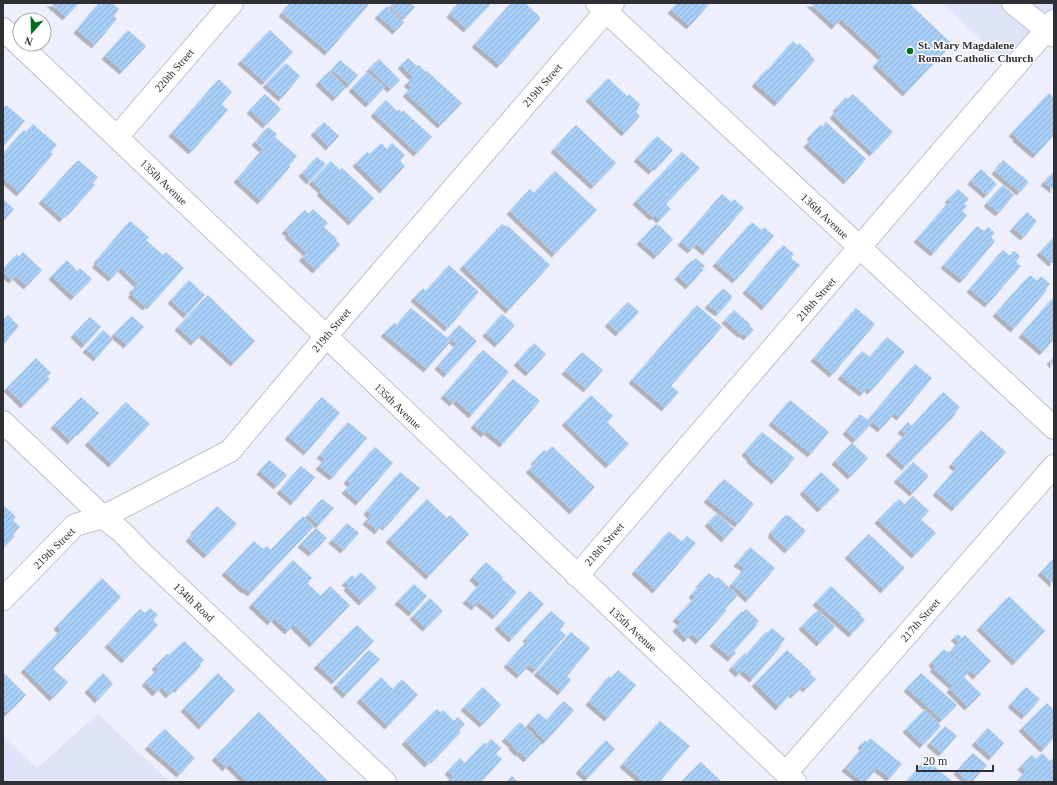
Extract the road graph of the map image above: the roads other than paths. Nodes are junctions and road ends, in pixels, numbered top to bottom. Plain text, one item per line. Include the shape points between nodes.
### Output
1 (232, 3) edge
2 (1013, 3) edge
3 (605, 6) edge
4 (3, 29) edge
5 (1052, 29) edge
6 (117, 137) junction
7 (859, 248) junction
8 (325, 337) junction
9 (3, 422) edge
10 (1054, 428) edge
11 (1054, 466) edge
12 (104, 517) junction
13 (576, 576) junction
14 (3, 599) edge
15 (790, 778) edge
16 (382, 781) edge

1 - 6 street, 220th Street
2 - 5 street
3 - 7 street, 136th Avenue
3 - 8 street, 219th Street
4 - 6 street, 135th Avenue
5 - 7 street, 218th Street
6 - 8 street, 135th Avenue
7 - 10 street, 136th Avenue
7 - 13 street, 218th Street
8 - 12 street, 219th Street via 230,450
8 - 13 street, 135th Avenue
9 - 12 street, 134th Road
11 - 15 street, 217th Street
12 - 14 street, 219th Street via 75,525
12 - 16 street, 134th Road
13 - 15 street, 135th Avenue

